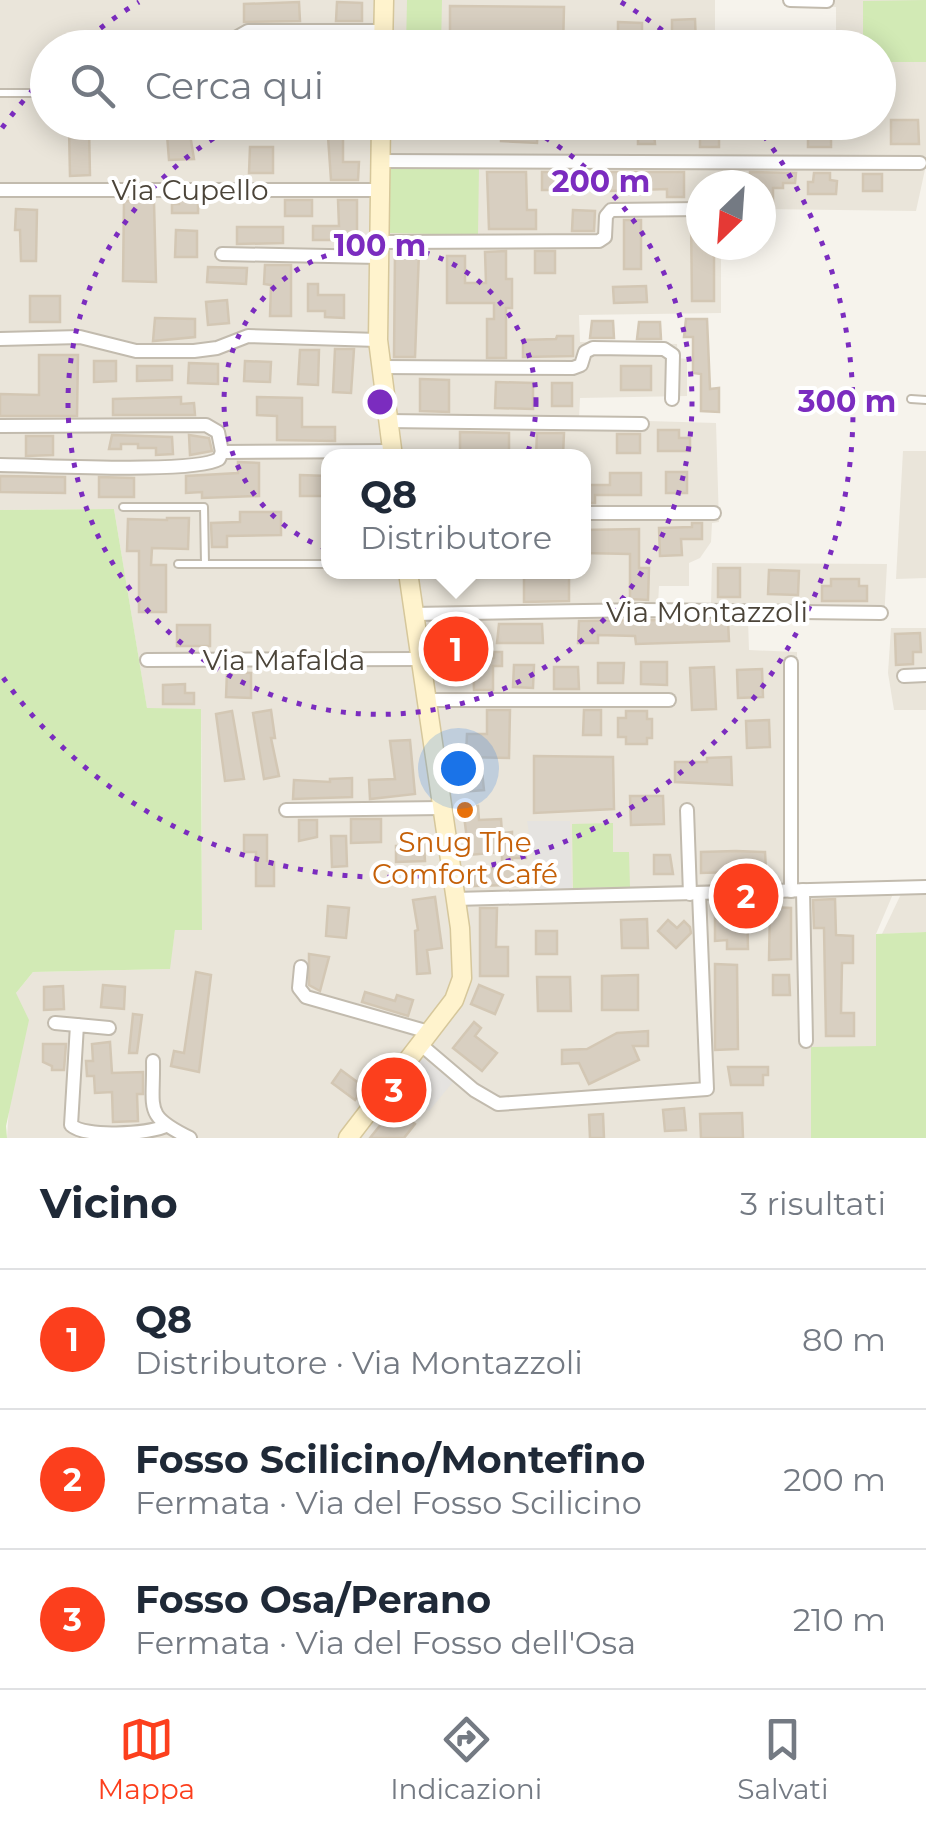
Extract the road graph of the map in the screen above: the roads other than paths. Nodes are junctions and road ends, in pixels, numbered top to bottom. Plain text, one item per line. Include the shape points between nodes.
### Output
1 (384, 0) edge
2 (790, 0) edge
3 (827, 0) edge
4 (383, 30) edge
5 (0, 92) edge
6 (30, 93) edge
7 (381, 140) edge
8 (380, 161) junction
9 (920, 163) dead end
10 (0, 190) edge
11 (380, 190) junction
12 (686, 209) edge
13 (379, 249) junction
14 (222, 254) dead end
15 (0, 339) edge
16 (378, 340) junction
17 (380, 367) junction
18 (672, 399) dead end
19 (911, 399) dead end
20 (926, 400) edge
21 (387, 420) junction
22 (642, 424) dead end
23 (0, 426) edge
24 (391, 449) edge
25 (222, 452) junction
26 (321, 453) edge
27 (0, 465) edge
28 (123, 507) dead end
29 (591, 513) edge
30 (714, 513) dead end
31 (178, 564) dead end
32 (205, 564) junction
33 (321, 564) edge
34 (409, 579) edge
35 (881, 613) dead end
36 (414, 614) junction
37 (420, 659) junction
38 (147, 660) dead end
39 (792, 663) dead end
40 (926, 675) edge
41 (904, 676) dead end
42 (426, 700) junction
43 (669, 700) dead end
44 (442, 808) junction
45 (286, 810) dead end
46 (687, 810) dead end
47 (926, 887) edge
48 (797, 891) junction
49 (695, 893) junction
50 (455, 899) junction
51 (301, 967) dead end
52 (55, 1023) dead end
53 (77, 1026) junction
54 (109, 1028) dead end
55 (425, 1038) junction
56 (806, 1040) dead end
57 (153, 1061) dead end
58 (166, 1126) junction
59 (190, 1138) edge
60 (348, 1138) edge

1 - 4 street
2 - 3 street
5 - 6 lane
7 - 8 street
8 - 9 street
8 - 11 street
10 - 11 street, Via Cupello
11 - 13 street
12 - 13 street via 611,210 599,241
13 - 14 street
13 - 16 street
15 - 16 street via 80,337 150,351 206,350 256,336
16 - 17 street
17 - 18 street via 574,368 593,348 664,348 673,355
17 - 21 street
19 - 20 lane
21 - 22 street
21 - 24 street
23 - 25 street via 206,426 220,435
25 - 26 street
25 - 27 street via 206,464
28 - 32 lane via 204,507
29 - 30 street
31 - 32 lane
32 - 33 lane
34 - 36 street
35 - 36 street, Via Montazzoli
36 - 37 street
37 - 38 street, Via Mafalda
37 - 42 street
39 - 48 street
40 - 41 street
42 - 43 street
42 - 44 street
44 - 45 street
44 - 50 street
46 - 49 street
47 - 48 street
48 - 49 street
48 - 56 street
49 - 50 street
49 - 55 street via 707,1089 498,1104 474,1090
50 - 55 street via 462,978
51 - 55 street via 299,988 306,997
52 - 53 street
53 - 54 street
53 - 58 street via 72,1128 88,1134
55 - 60 street
57 - 58 street via 154,1113
58 - 59 street

